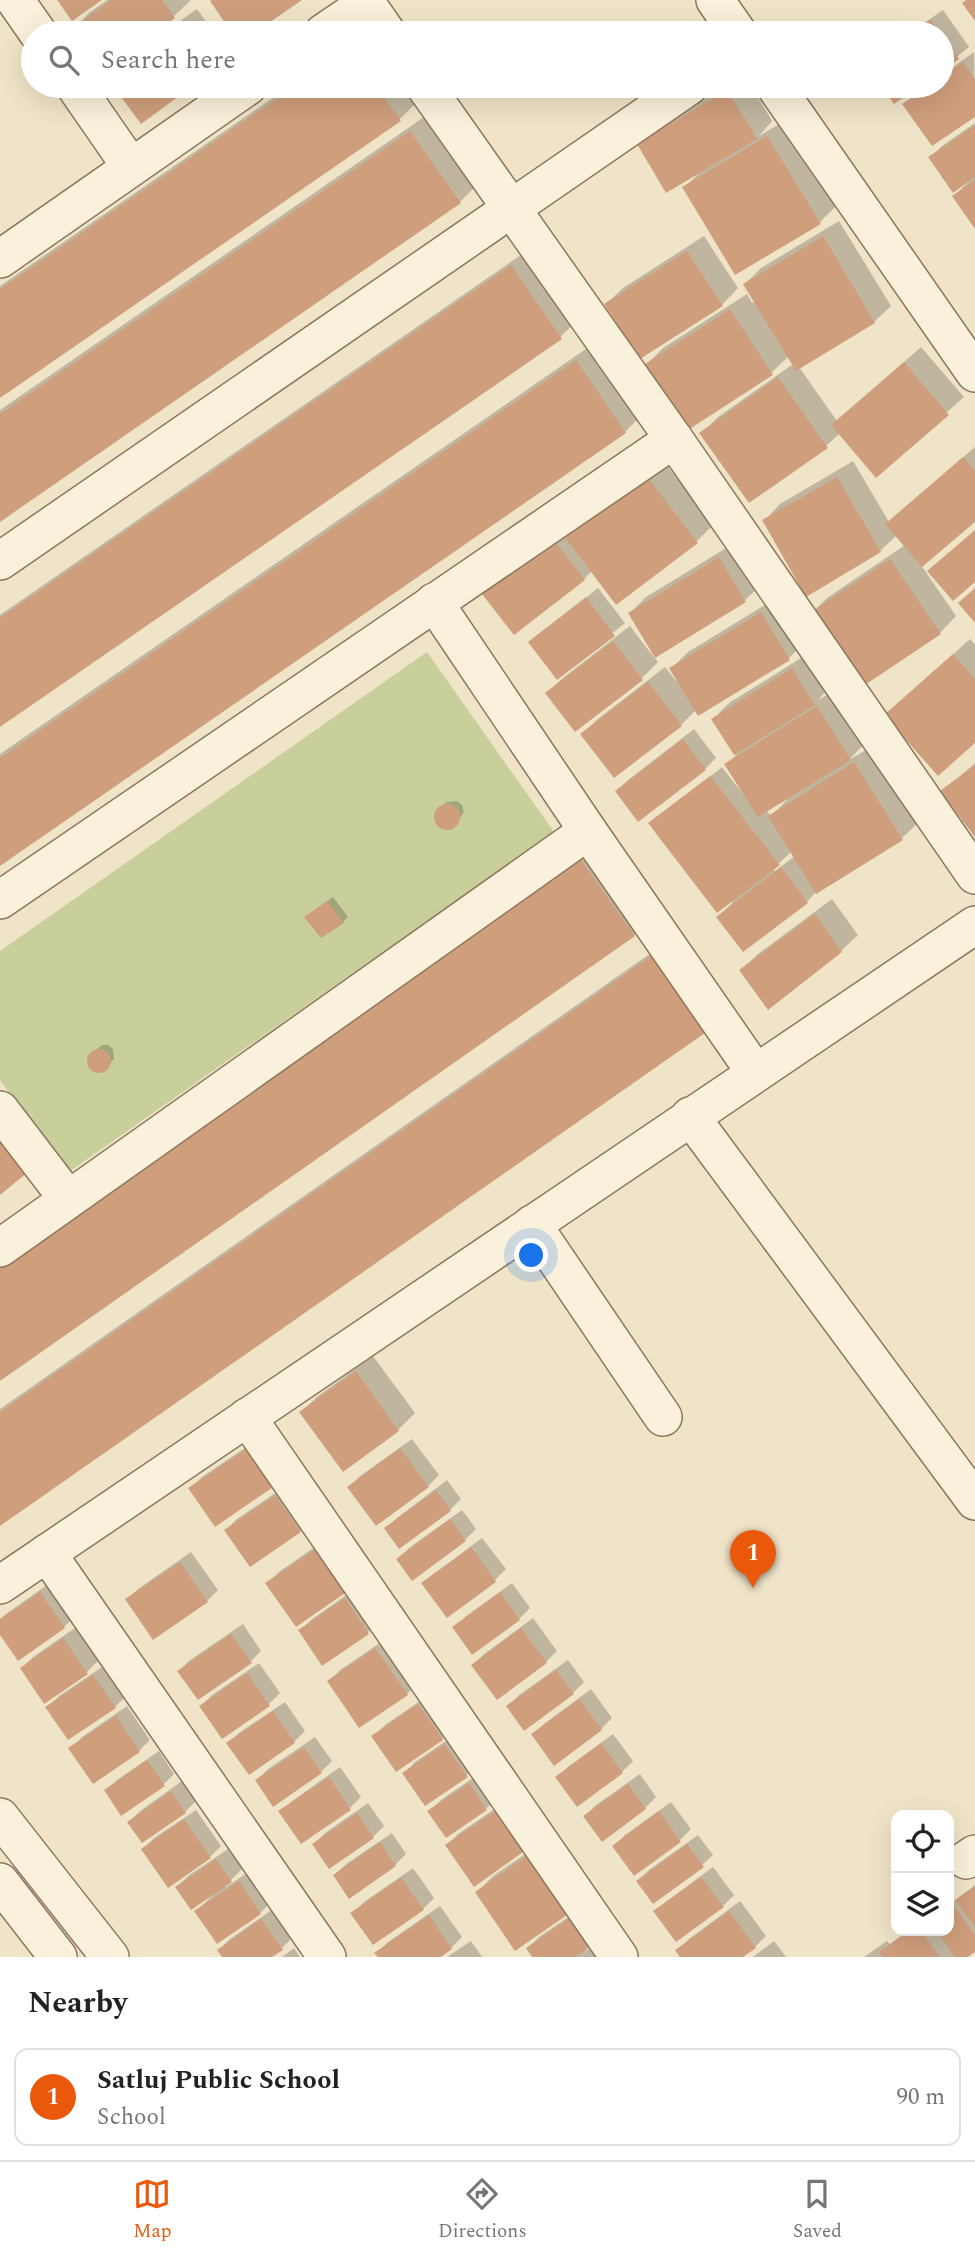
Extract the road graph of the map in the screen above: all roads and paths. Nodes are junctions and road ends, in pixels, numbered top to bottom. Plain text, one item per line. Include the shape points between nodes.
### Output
1 (15, 0) edge
2 (715, 0) edge
3 (365, 2) edge
4 (30, 21) edge
5 (339, 21) edge
6 (378, 21) edge
7 (730, 21) edge
8 (83, 98) edge
9 (231, 98) edge
10 (433, 98) edge
11 (672, 98) edge
12 (783, 98) edge
13 (131, 167) junction
14 (512, 209) junction
15 (0, 258) edge
16 (975, 373) edge
17 (674, 439) junction
18 (0, 561) edge
19 (434, 602) junction
20 (588, 831) junction
21 (975, 875) edge
22 (0, 900) edge
23 (975, 925) edge
24 (755, 1072) junction
25 (0, 1110) edge
26 (690, 1116) junction
27 (68, 1199) junction
28 (531, 1224) junction
29 (0, 1248) edge
30 (247, 1417) junction
31 (663, 1417) dead end
32 (975, 1501) edge
33 (47, 1553) junction
34 (0, 1585) edge
35 (0, 1816) edge
36 (0, 1882) edge
37 (58, 1957) edge
38 (110, 1957) edge
39 (327, 1957) edge
40 (619, 1957) edge

1 - 4 street
2 - 7 street
3 - 5 street
3 - 6 street
8 - 13 street
9 - 13 street
10 - 14 street
11 - 14 street
12 - 16 street
13 - 15 street
14 - 17 street
14 - 18 street
17 - 19 street
17 - 21 street
19 - 20 street
19 - 22 street
20 - 24 street
20 - 27 street
23 - 24 street
24 - 26 street
25 - 27 street
26 - 28 street
26 - 32 street
27 - 29 street
28 - 30 street
28 - 31 street
30 - 33 street
30 - 40 street
33 - 34 street
33 - 39 street
35 - 38 street
36 - 37 street

